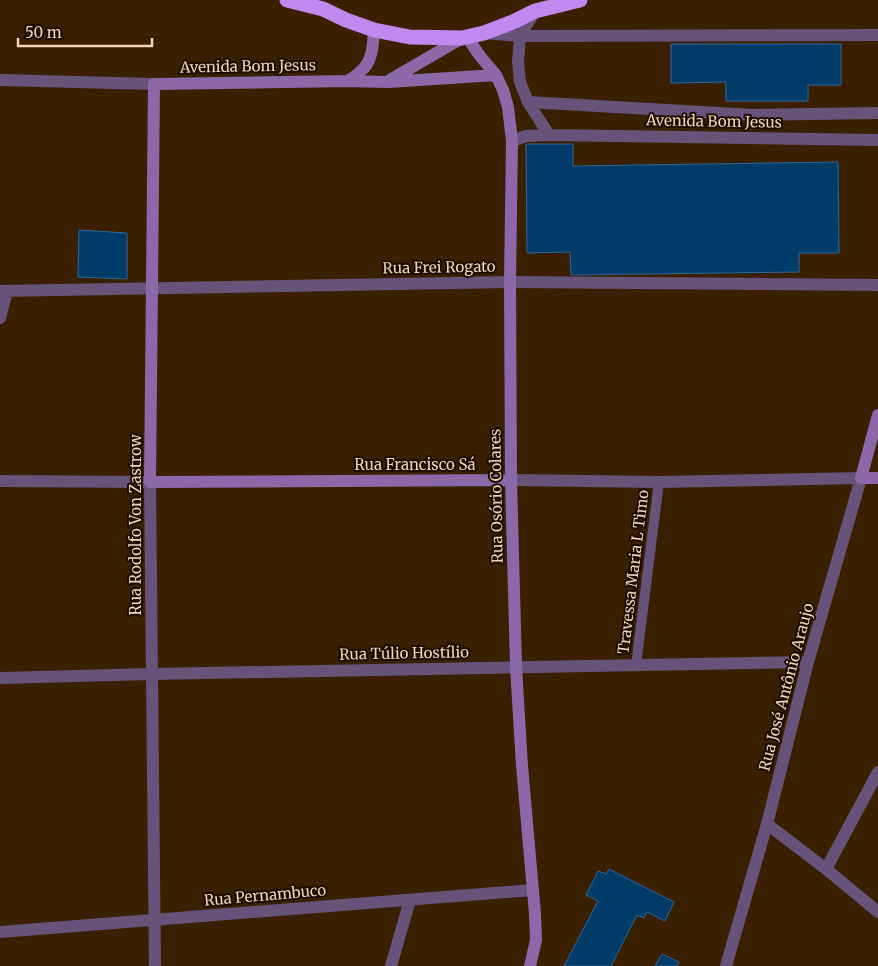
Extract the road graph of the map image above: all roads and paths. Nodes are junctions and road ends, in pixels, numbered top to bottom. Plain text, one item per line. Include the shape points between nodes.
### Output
1 (287, 0) edge
2 (580, 0) edge
3 (321, 5) edge
4 (539, 6) edge
5 (374, 30) junction
6 (484, 33) junction
7 (878, 35) edge
8 (520, 36) junction
9 (464, 37) junction
10 (496, 75) junction
11 (0, 80) edge
12 (348, 81) junction
13 (388, 82) junction
14 (154, 84) junction
15 (528, 102) junction
16 (878, 113) edge
17 (549, 134) junction
18 (878, 140) edge
19 (512, 141) junction
20 (510, 282) junction
21 (878, 285) edge
22 (152, 288) junction
23 (4, 291) edge
24 (0, 318) edge
25 (878, 416) edge
26 (861, 478) junction
27 (878, 478) edge
28 (511, 480) junction
29 (0, 481) edge
30 (150, 482) junction
31 (659, 482) junction
32 (808, 662) junction
33 (636, 665) junction
34 (516, 667) junction
35 (152, 674) junction
36 (0, 678) edge
37 (878, 772) edge
38 (768, 824) junction
39 (826, 869) junction
40 (533, 890) junction
41 (410, 900) junction
42 (878, 912) edge
43 (154, 920) junction
44 (0, 932) edge
45 (156, 966) edge
46 (391, 966) edge
47 (530, 966) edge
48 (726, 966) edge

1 - 3 highway
2 - 4 highway
3 - 5 highway via 346,20
4 - 6 highway
4 - 8 street
5 - 9 highway via 410,38
5 - 12 main road via 369,60 362,71
6 - 8 street
6 - 9 highway
7 - 8 street
8 - 15 street via 520,82
9 - 10 main road, Rua Osório Colares
9 - 13 main road
10 - 13 main road, Avenida Bom Jesus
10 - 19 main road, Rua Osório Colares via 508,107
11 - 14 street, Avenida Bom Jesus
12 - 13 main road, Avenida Bom Jesus
12 - 14 main road, Avenida Bom Jesus
14 - 22 main road, Rua Rodolfo Von Zastrow
15 - 16 street via 754,115
15 - 17 street
17 - 18 street, Avenida Bom Jesus
17 - 19 street, Avenida Bom Jesus
19 - 20 main road, Rua Osório Colares
20 - 21 street, Rua Frei Rogato
20 - 22 street, Rua Frei Rogato
20 - 28 main road, Rua Osório Colares
22 - 23 street, Rua Frei Rogato
22 - 30 main road, Rua Rodolfo Von Zastrow
23 - 24 street
25 - 26 main road, Rua José Antônio Araujo
26 - 27 main road
26 - 31 street, Rua Francisco Sá
26 - 32 street, Rua José Antônio Araujo
28 - 30 main road, Rua Francisco Sá
28 - 31 street, Rua Francisco Sá
28 - 34 main road, Rua Osório Colares
29 - 30 street, Rua Francisco Sá
30 - 35 street, Rua Rodolfo Von Zastrow
31 - 33 lane, Travessa Maria L Timo
32 - 33 street, Rua Túlio Hostílio
32 - 38 street, Rua José Antônio Araujo
33 - 34 street, Rua Túlio Hostílio
34 - 35 street, Rua Túlio Hostílio
34 - 40 main road, Rua Osório Colares
35 - 36 street, Rua Túlio Hostílio
35 - 43 street, Rua Rodolfo Von Zastrow
37 - 39 street
38 - 39 street
38 - 48 street, Rua José Antônio Araujo
39 - 42 street
40 - 41 street, Rua Pernambuco
40 - 47 main road, Rua Osório Colares via 536,940
41 - 43 street, Rua Pernambuco
41 - 46 street
43 - 44 street, Rua Pernambuco
43 - 45 street, Rua Rodolfo Von Zastrow

